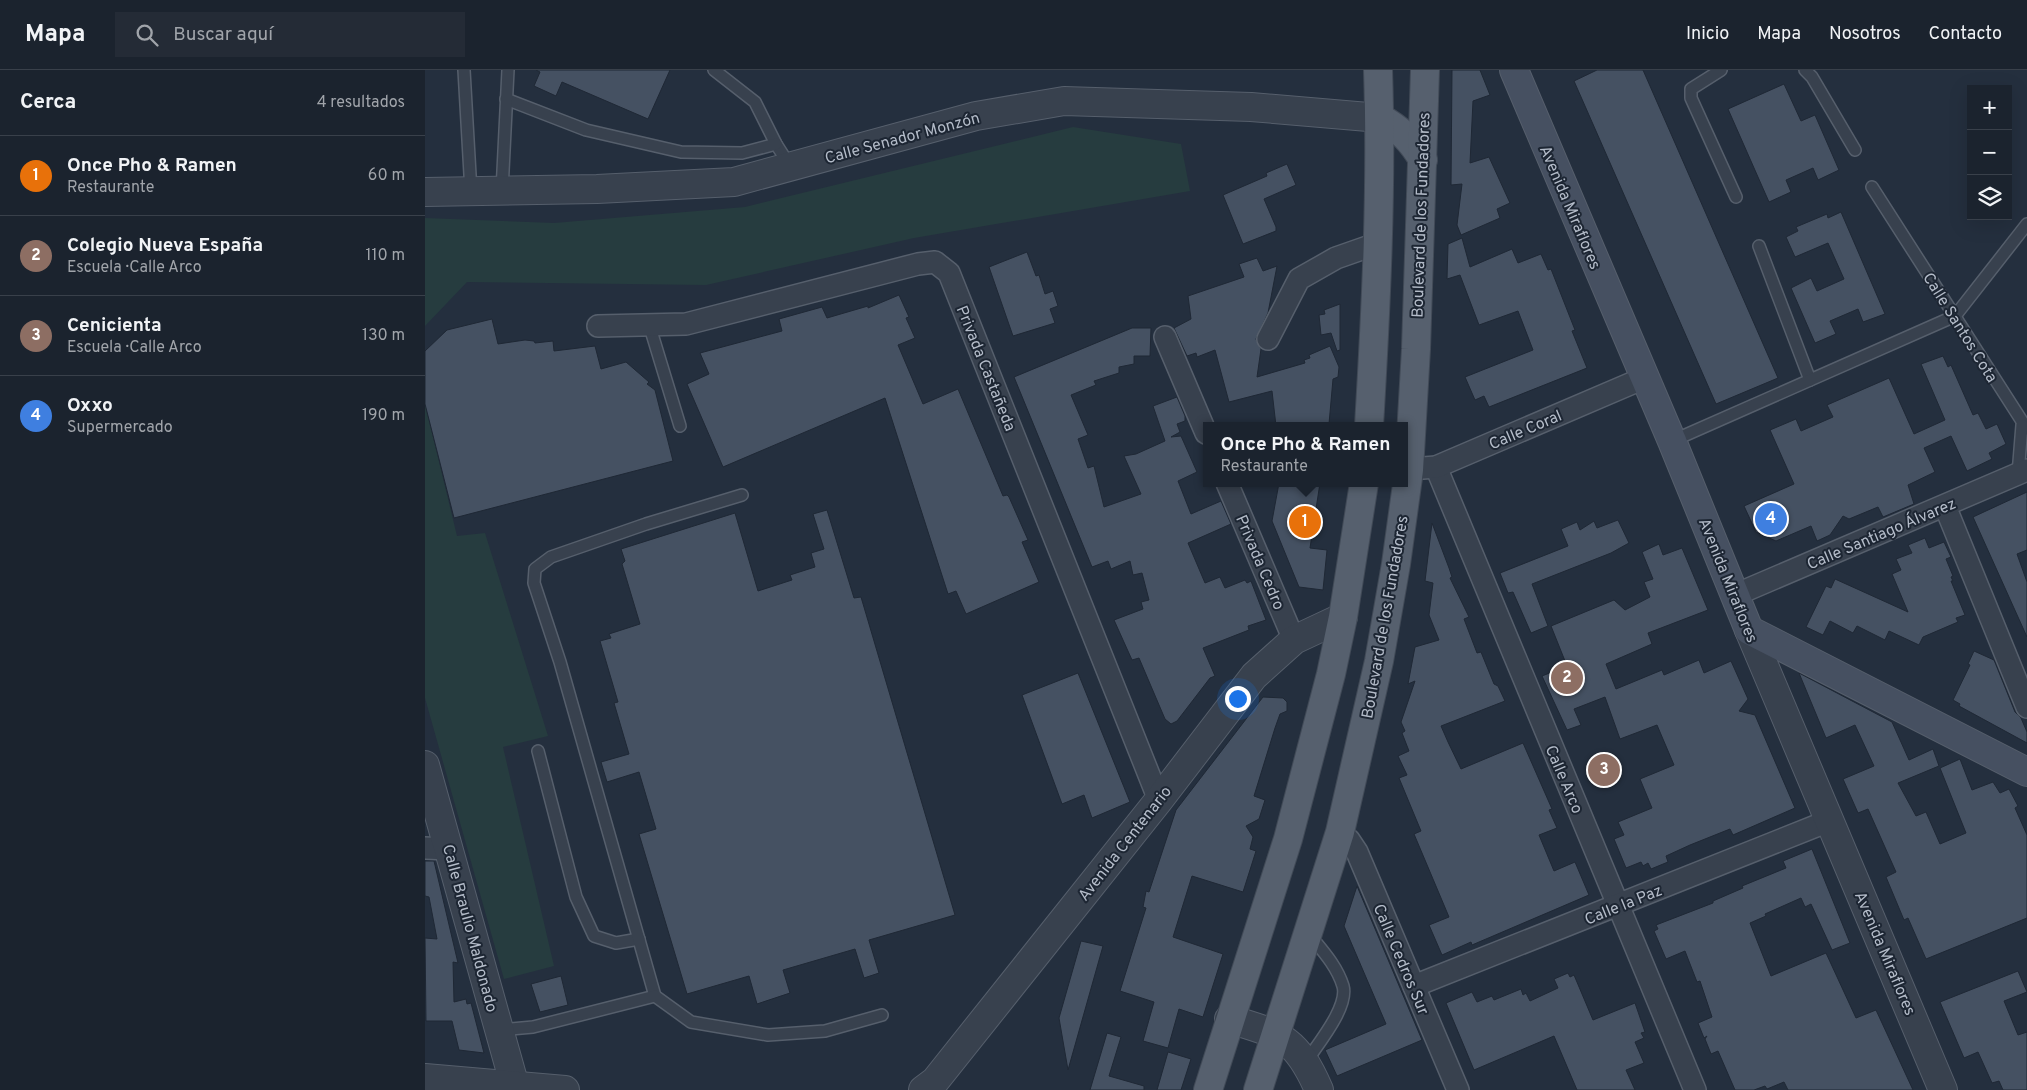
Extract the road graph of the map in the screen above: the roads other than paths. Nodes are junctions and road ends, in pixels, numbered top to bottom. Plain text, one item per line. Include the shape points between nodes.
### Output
1 (464, 70) edge
2 (508, 70) edge
3 (714, 70) edge
4 (1378, 70) edge
5 (1425, 70) edge
6 (1514, 70) edge
7 (1721, 70) edge
8 (1805, 70) edge
9 (506, 99) junction
10 (1380, 118) junction
11 (776, 144) junction
12 (1855, 150) dead end
13 (1423, 160) junction
14 (791, 167) junction
15 (1872, 187) dead end
16 (502, 191) junction
17 (425, 192) edge
18 (471, 192) junction
19 (1736, 197) dead end
20 (2027, 224) edge
21 (1376, 244) junction
22 (1759, 246) dead end
23 (1955, 316) junction
24 (649, 324) junction
25 (598, 326) dead end
26 (1165, 337) dead end
27 (1268, 339) dead end
28 (1644, 378) junction
29 (1810, 380) junction
30 (1369, 422) edge
31 (680, 426) dead end
32 (1203, 427) edge
33 (2025, 427) edge
34 (1408, 434) edge
35 (1672, 441) junction
36 (1436, 467) junction
37 (1408, 470) edge
38 (2022, 472) edge
39 (1229, 487) edge
40 (1363, 487) edge
41 (1404, 487) edge
42 (742, 495) dead end
43 (1945, 506) junction
44 (1735, 595) junction
45 (1343, 617) junction
46 (1749, 630) junction
47 (1294, 640) junction
48 (2027, 707) edge
49 (538, 751) dead end
50 (425, 765) edge
51 (2027, 772) edge
52 (1159, 800) junction
53 (1831, 820) junction
54 (1340, 832) junction
55 (437, 848) edge
56 (1618, 906) junction
57 (1308, 932) junction
58 (639, 939) junction
59 (1414, 986) junction
60 (655, 996) junction
61 (882, 1015) dead end
62 (1229, 1019) junction
63 (499, 1030) junction
64 (1276, 1034) junction
65 (1305, 1063) junction
66 (425, 1078) edge
67 (515, 1088) edge
68 (565, 1090) edge
69 (923, 1090) edge
70 (1207, 1090) edge
71 (1259, 1090) edge
72 (1319, 1090) edge
73 (1458, 1090) edge
74 (1695, 1090) edge
75 (1943, 1090) edge

1 - 18 lane
2 - 9 lane
3 - 11 lane via 755,102
4 - 10 main road
5 - 13 main road, Boulevard de los Fundadores
6 - 28 main road, Avenida Miraflores
7 - 19 lane via 1691,89 1691,98
8 - 12 lane
9 - 11 lane via 586,130 681,152 742,153
9 - 16 lane
10 - 13 main road via 1412,141
10 - 14 street, Calle Senador Monzón via 1251,107 1064,101 976,116
10 - 21 main road
11 - 14 lane
13 - 34 main road, Boulevard de los Fundadores
14 - 16 street, Calle Senador Monzón via 734,182
15 - 23 lane, Calle Santos Cota
16 - 18 street, Calle Senador Monzón
17 - 18 street, Calle Senador Monzón
20 - 23 lane
21 - 27 street via 1337,258 1299,279
21 - 30 main road
22 - 29 lane
23 - 29 lane
23 - 33 lane, Calle Santos Cota
24 - 25 street, Privada Castañeda
24 - 31 lane
24 - 52 street, Privada Castañeda via 686,324 918,264 935,262 949,273
26 - 32 street
28 - 35 main road, Avenida Miraflores
28 - 36 street, Calle Coral
29 - 35 lane
33 - 38 lane, Calle Santos Cota
35 - 44 main road, Avenida Miraflores
36 - 37 street, Calle Coral
36 - 56 street, Calle Arco
38 - 43 street, Calle Santiago Álvarez
39 - 47 street, Privada Cedro
40 - 45 main road
41 - 54 main road, Boulevard de los Fundadores via 1396,564 1379,661
42 - 58 lane via 551,557 535,569 534,583 560,662
43 - 44 street, Calle Santiago Álvarez
43 - 48 street
44 - 46 main road, Avenida Miraflores
45 - 47 street, Avenida Centenario
45 - 62 main road via 1288,839
46 - 51 main road
46 - 53 street, Avenida Miraflores
47 - 52 street, Avenida Centenario via 1254,676
49 - 58 lane via 577,897 594,936 616,943
50 - 55 street, Calle Braulio Maldonado
52 - 69 street, Avenida Centenario via 935,1081
53 - 56 street, Calle la Paz
53 - 75 street, Avenida Miraflores
54 - 57 main road, Boulevard de los Fundadores
54 - 59 street, Calle Cedros Sur via 1357,852
55 - 63 street, Calle Braulio Maldonado
56 - 59 street, Calle la Paz
56 - 74 street, Calle Arco
57 - 64 main road, Boulevard de los Fundadores
57 - 65 lane via 1332,962 1344,988 1339,1012
58 - 60 lane
59 - 73 street, Calle Cedros Sur
60 - 61 lane via 691,1022 768,1035 825,1031
60 - 63 lane via 533,1027
62 - 64 street
62 - 70 main road
63 - 67 street, Calle Braulio Maldonado
64 - 65 street via 1297,1050
64 - 71 main road, Boulevard de los Fundadores
65 - 72 street
66 - 67 street
67 - 68 street

